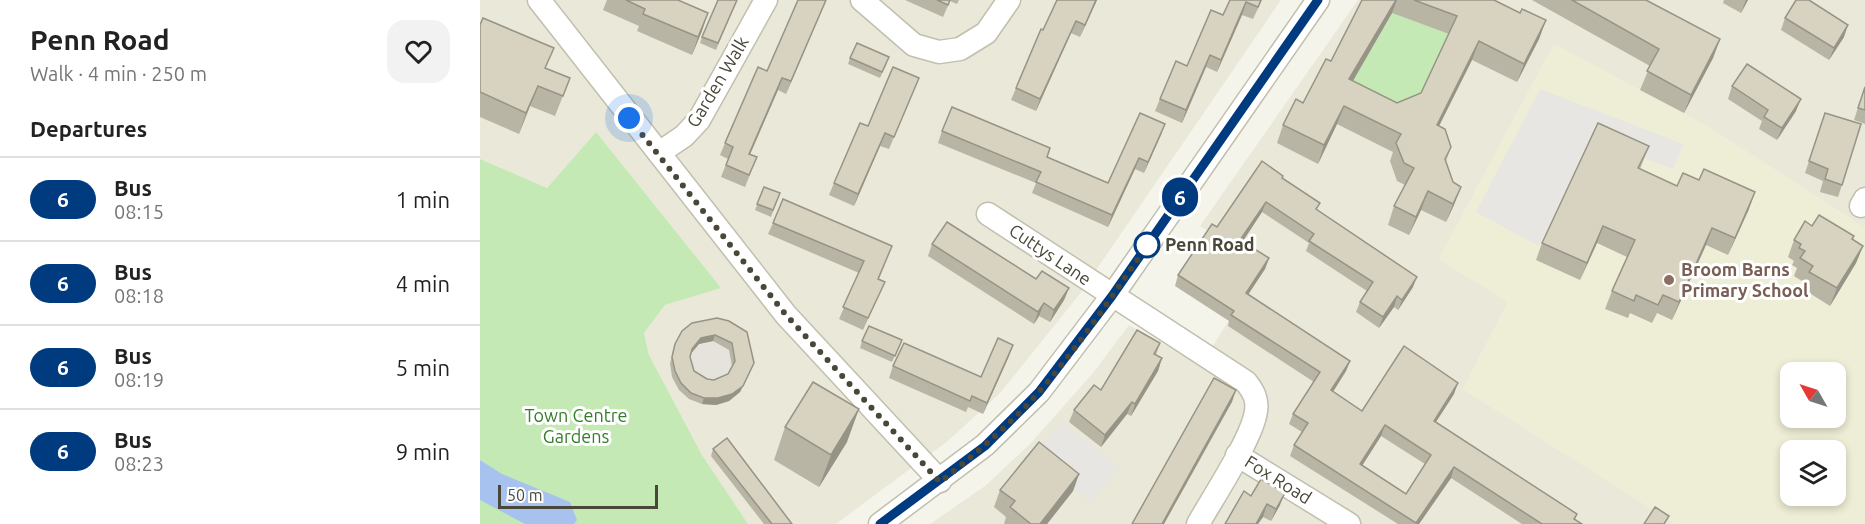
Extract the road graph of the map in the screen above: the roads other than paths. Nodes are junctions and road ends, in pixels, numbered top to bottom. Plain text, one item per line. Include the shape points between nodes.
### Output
1 (539, 0) edge
2 (766, 0) edge
3 (861, 0) edge
4 (1009, 0) edge
5 (1318, 0) edge
6 (659, 153) junction
7 (988, 214) dead end
8 (1112, 296) junction
9 (1237, 455) junction
10 (940, 482) junction
11 (880, 524) edge
12 (1198, 524) edge
13 (1349, 524) edge

1 - 6 street
2 - 6 street, Garden Walk via 699,120
3 - 4 street via 914,45 939,52 960,49 986,33
5 - 8 street, Cuttys Lane
6 - 10 street via 786,315
7 - 8 street, Cuttys Lane
8 - 9 street via 1246,381 1256,399 1257,411
8 - 10 street, Cuttys Lane via 1039,392 985,446
9 - 12 street
9 - 13 street, Fox Road
10 - 11 street, Cuttys Lane

